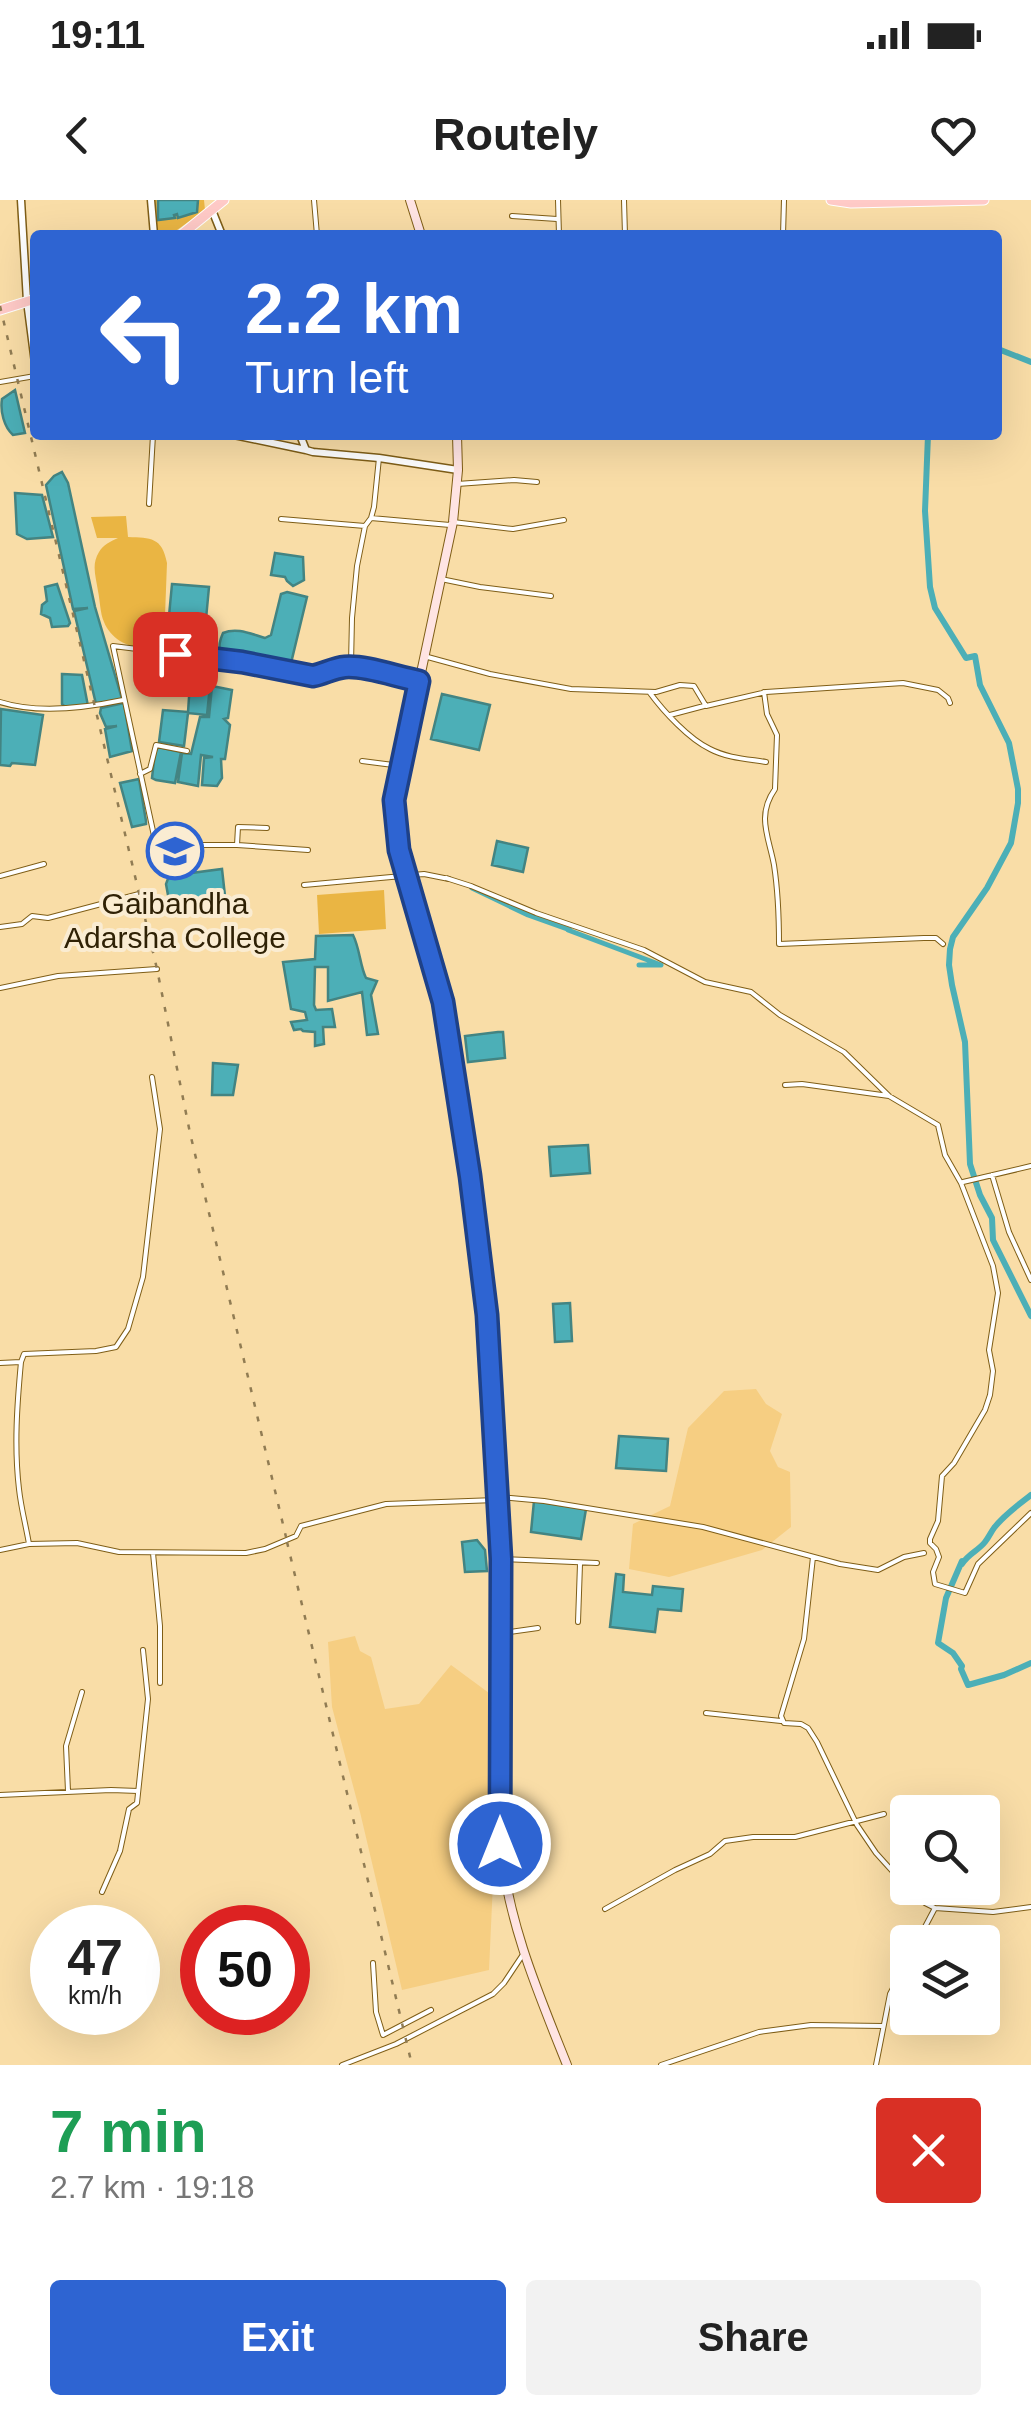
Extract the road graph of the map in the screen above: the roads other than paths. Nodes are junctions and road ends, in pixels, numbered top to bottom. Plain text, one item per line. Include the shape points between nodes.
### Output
1 (21, 200) edge
2 (151, 200) edge
3 (224, 200) edge
4 (314, 200) edge
5 (410, 200) edge
6 (558, 200) edge
7 (624, 200) edge
8 (784, 200) edge
9 (831, 200) edge
10 (984, 200) edge
11 (883, 201) edge
12 (939, 201) edge
13 (212, 210) junction
14 (512, 216) dead end
15 (557, 219) junction
16 (154, 230) edge
17 (189, 230) edge
18 (220, 230) edge
19 (317, 230) edge
20 (420, 230) edge
21 (558, 230) edge
22 (626, 230) edge
23 (783, 230) edge
24 (30, 290) edge
25 (30, 300) edge
26 (0, 310) edge
27 (30, 377) edge
28 (0, 382) edge
29 (152, 440) edge
30 (258, 440) edge
31 (302, 440) edge
32 (458, 440) edge
33 (306, 450) junction
34 (379, 458) junction
35 (458, 470) junction
36 (537, 482) dead end
37 (457, 484) junction
38 (150, 504) dead end
39 (371, 518) junction
40 (280, 519) dead end
41 (564, 520) dead end
42 (453, 522) junction
43 (365, 526) junction
44 (441, 579) junction
45 (551, 596) dead end
46 (424, 656) junction
47 (351, 666) junction
48 (419, 681) junction
49 (649, 692) junction
50 (764, 692) junction
51 (123, 700) junction
52 (0, 702) edge
53 (950, 703) dead end
54 (706, 706) junction
55 (670, 715) junction
56 (188, 751) dead end
57 (362, 762) dead end
58 (766, 762) dead end
59 (401, 766) junction
60 (140, 774) junction
61 (267, 828) dead end
62 (237, 844) junction
63 (308, 850) dead end
64 (44, 864) dead end
65 (0, 876) edge
66 (406, 876) junction
67 (458, 882) dead end
68 (304, 885) dead end
69 (139, 894) dead end
70 (0, 927) edge
71 (943, 944) dead end
72 (157, 969) dead end
73 (0, 988) edge
74 (152, 1078) dead end
75 (785, 1084) dead end
76 (890, 1096) junction
77 (1031, 1166) edge
78 (989, 1175) junction
79 (961, 1182) junction
80 (1031, 1280) edge
81 (20, 1362) junction
82 (0, 1363) edge
83 (499, 1498) junction
84 (1031, 1513) edge
85 (29, 1544) junction
86 (0, 1550) edge
87 (153, 1552) junction
88 (924, 1553) dead end
89 (813, 1557) junction
90 (501, 1559) junction
91 (597, 1563) dead end
92 (580, 1564) junction
93 (578, 1622) dead end
94 (538, 1628) dead end
95 (501, 1633) junction
96 (143, 1650) dead end
97 (160, 1683) dead end
98 (82, 1692) dead end
99 (706, 1713) dead end
100 (781, 1720) junction
101 (68, 1791) junction
102 (138, 1791) junction
103 (0, 1795) edge
104 (884, 1814) dead end
105 (855, 1820) junction
106 (890, 1869) edge
107 (102, 1892) dead end
108 (928, 1905) edge
109 (1031, 1907) edge
110 (935, 1908) junction
111 (604, 1909) dead end
112 (926, 1925) edge
113 (523, 1955) junction
114 (374, 1963) dead end
115 (890, 1994) edge
116 (431, 2010) dead end
117 (883, 2026) junction
118 (342, 2065) edge
119 (567, 2065) edge
120 (661, 2065) edge
121 (876, 2065) edge

1 - 24 street
2 - 16 street
3 - 13 main road
4 - 19 street
5 - 20 main road
6 - 15 street
7 - 22 street
8 - 23 street
9 - 11 main road
10 - 12 main road
11 - 12 main road
13 - 17 main road
13 - 18 street
14 - 15 street
15 - 21 street
25 - 26 main road
27 - 28 street
29 - 38 street
30 - 33 street
31 - 33 street
32 - 35 main road
33 - 34 street
34 - 35 street
34 - 39 street
35 - 37 main road
36 - 37 street
37 - 42 main road
39 - 42 street
39 - 43 street
40 - 43 street
41 - 42 street via 513,529
42 - 44 main road
43 - 47 street
44 - 45 street
44 - 46 main road
46 - 48 main road
46 - 49 street via 536,684
47 - 48 street
47 - 51 street via 313,676 113,646
48 - 59 main road
49 - 54 street via 694,686
49 - 55 street
50 - 53 street via 903,683 938,690
50 - 54 street
50 - 71 street via 777,736 775,789 764,824 779,944 924,938
51 - 52 street via 75,709
51 - 60 street
54 - 55 street
55 - 58 street via 708,749
56 - 60 street via 156,745 150,769
57 - 59 street
59 - 66 main road via 394,800
60 - 62 street via 156,846
61 - 62 street via 238,827
62 - 63 street
64 - 65 street
66 - 67 street
66 - 68 street
66 - 76 street, bridge via 426,871 472,886 644,950 705,982 750,992 844,1052
66 - 83 main road via 460,1083 477,1208
69 - 70 street
72 - 73 street
74 - 81 street via 160,1129 143,1277 128,1329 116,1347 24,1354
75 - 76 street
76 - 79 street via 938,1125 945,1156
77 - 78 street
78 - 79 street
78 - 80 street
79 - 84 street via 997,1280 989,1350 994,1371 985,1410 942,1476 930,1539 939,1557 935,1584 963,1594 978,1564
81 - 82 street
81 - 85 street via 16,1454
83 - 87 street via 386,1504 301,1526 296,1536 246,1553
83 - 89 street via 702,1527
83 - 90 main road
85 - 86 street
85 - 87 street
87 - 97 street
88 - 89 street via 878,1570
89 - 100 street via 804,1639
90 - 92 street
90 - 95 main road
91 - 92 street
92 - 93 street
94 - 95 street
95 - 113 main road via 500,1844
96 - 102 street via 148,1699
98 - 101 street via 66,1746
99 - 100 street
100 - 105 street via 808,1728
101 - 102 street
101 - 103 street
102 - 107 street
104 - 105 street
105 - 106 street
105 - 111 street via 794,1836 724,1841
108 - 110 street
109 - 110 street
110 - 112 street
113 - 118 street via 493,1994
113 - 119 main road
114 - 116 street via 382,2034
115 - 117 street
117 - 120 street via 759,2032
117 - 121 street

